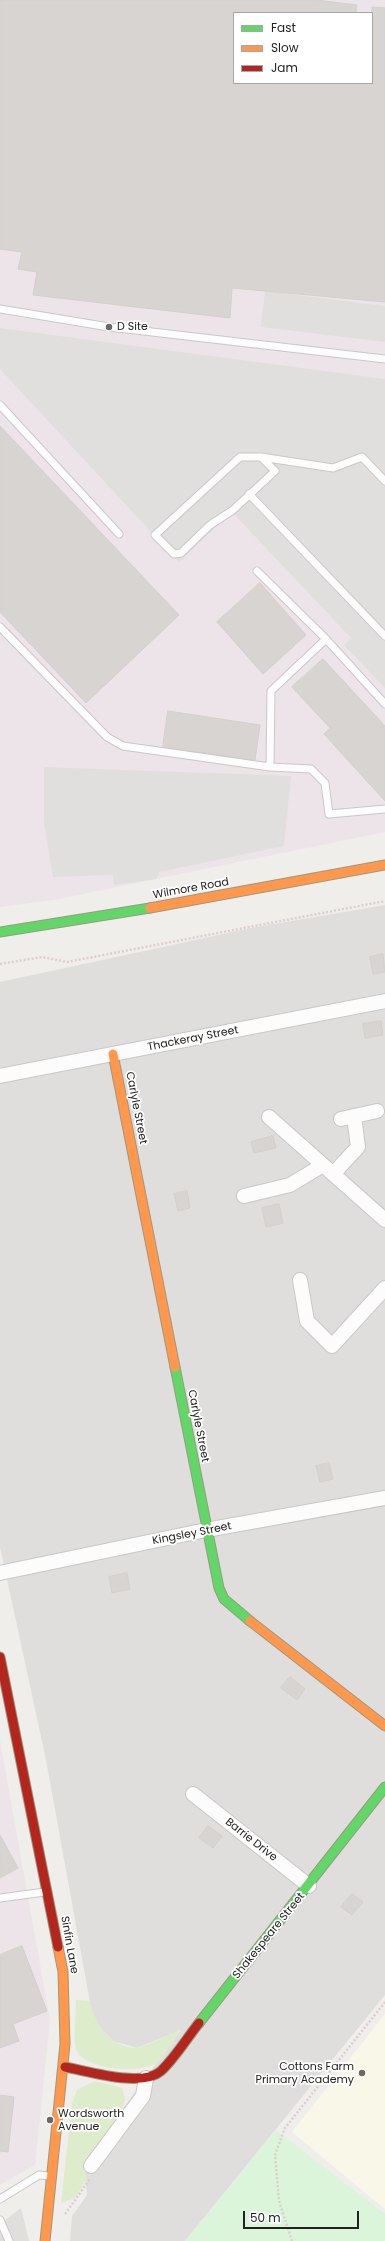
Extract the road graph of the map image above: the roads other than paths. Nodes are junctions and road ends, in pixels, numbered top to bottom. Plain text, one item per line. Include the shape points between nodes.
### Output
1 (0, 309) edge
2 (385, 359) edge
3 (0, 405) edge
4 (261, 457) junction
5 (385, 480) edge
6 (249, 494) junction
7 (119, 534) dead end
8 (257, 571) dead end
9 (0, 627) edge
10 (385, 636) edge
11 (326, 640) junction
12 (385, 704) edge
13 (270, 767) junction
14 (385, 809) edge
15 (385, 865) edge
16 (0, 932) edge
17 (385, 1001) edge
18 (113, 1054) junction
19 (0, 1076) edge
20 (377, 1111) dead end
21 (269, 1117) dead end
22 (328, 1169) junction
23 (244, 1196) dead end
24 (385, 1220) edge
25 (300, 1280) dead end
26 (385, 1288) edge
27 (385, 1498) edge
28 (206, 1530) junction
29 (0, 1573) edge
30 (0, 1657) edge
31 (385, 1726) edge
32 (385, 1787) edge
33 (193, 1794) dead end
34 (309, 1886) junction
35 (47, 1892) junction
36 (0, 1898) edge
37 (64, 2067) junction
38 (146, 2078) junction
39 (91, 2166) road end
40 (52, 2176) junction
41 (0, 2199) edge
42 (0, 2220) edge
43 (9, 2241) edge
44 (45, 2241) edge

1 - 2 lane via 109,327
3 - 7 lane
4 - 5 lane via 333,468 362,457
4 - 6 lane via 275,470
4 - 6 lane via 240,457 155,535 174,554 181,553 210,525 233,510
6 - 10 lane
8 - 11 lane
9 - 13 lane via 107,737 123,746
11 - 12 lane
11 - 13 lane via 271,691
13 - 14 lane via 310,770 325,783 329,814
15 - 16 street, Wilmore Road via 133,912
17 - 18 street, Thackeray Street
18 - 19 street, Thackeray Street
18 - 28 street, Carlyle Street
20 - 22 street via 347,1117 358,1147
21 - 22 street
22 - 23 street via 290,1185
22 - 24 street
25 - 26 street via 307,1321 332,1346
27 - 28 street, Kingsley Street
28 - 29 street, Kingsley Street
28 - 31 street, Carlyle Street via 219,1588 224,1599
30 - 35 street, Sinfin Lane
32 - 34 street, Shakespeare Street
33 - 34 street, Barrie Drive
34 - 38 street, Shakespeare Street via 160,2072
35 - 36 lane
35 - 37 street, Sinfin Lane via 63,1972 67,2010
37 - 38 street, Shakespeare Street via 126,2078
37 - 40 street, Sinfin Lane
38 - 39 street via 144,2096
40 - 41 lane via 39,2175
40 - 44 street, Sinfin Lane via 45,2213
42 - 43 lane

